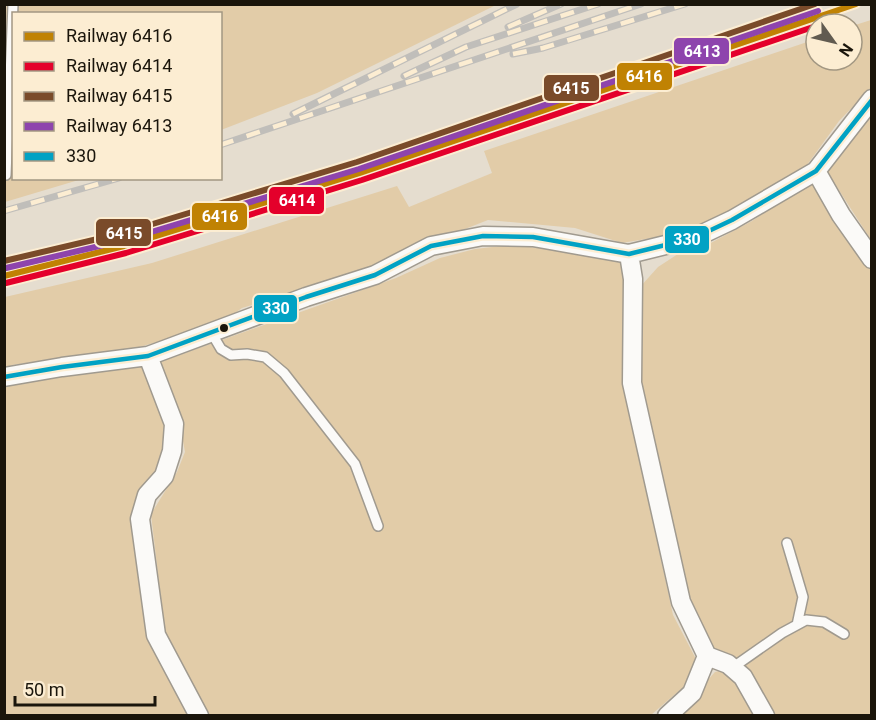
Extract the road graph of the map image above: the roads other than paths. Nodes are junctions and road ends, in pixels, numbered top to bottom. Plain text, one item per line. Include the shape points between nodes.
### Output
1 (12, 28) edge
2 (872, 99) edge
3 (816, 171) junction
4 (6, 175) dead end
5 (629, 254) junction
6 (872, 259) edge
7 (211, 332) junction
8 (148, 356) junction
9 (4, 377) edge
10 (378, 526) dead end
11 (787, 543) dead end
12 (797, 625) junction
13 (844, 634) dead end
14 (707, 656) junction
15 (732, 668) junction
16 (199, 716) edge
17 (667, 716) edge
18 (765, 716) edge

1 - 4 lane
2 - 3 street
3 - 5 street via 694,238
3 - 6 street
5 - 7 street via 533,237 483,236 431,246 375,275
5 - 14 street via 633,279 632,383 681,602
7 - 8 street
7 - 10 lane via 221,349 231,355 265,357 284,373 355,464
8 - 9 street
8 - 16 street via 174,424 172,451 164,476 147,495 140,519 156,634
11 - 12 lane via 803,597
12 - 13 lane via 806,620 824,622
12 - 15 lane
14 - 15 street
14 - 17 street via 692,693
15 - 18 street via 743,677

